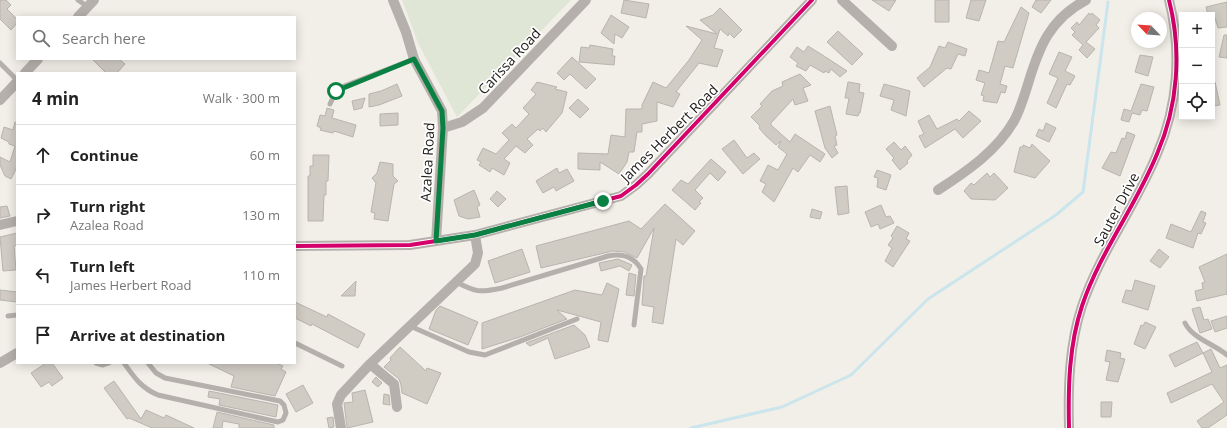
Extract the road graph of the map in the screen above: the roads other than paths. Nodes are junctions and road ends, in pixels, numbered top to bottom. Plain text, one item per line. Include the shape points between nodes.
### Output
1 (78, 0) edge
2 (393, 0) edge
3 (586, 0) edge
4 (812, 0) edge
5 (842, 0) edge
6 (1086, 0) edge
7 (1169, 0) edge
8 (91, 3) edge
9 (79, 16) edge
10 (892, 46) dead end
11 (414, 59) junction
12 (37, 60) edge
13 (0, 63) edge
14 (26, 72) edge
15 (16, 80) edge
16 (16, 82) edge
17 (0, 100) edge
18 (330, 104) dead end
19 (443, 128) junction
20 (938, 190) dead end
21 (16, 221) edge
22 (0, 225) edge
23 (475, 235) junction
24 (436, 241) junction
25 (296, 246) edge
26 (456, 282) junction
27 (16, 315) edge
28 (8, 316) dead end
29 (577, 319) dead end
30 (1185, 322) dead end
31 (634, 325) dead end
32 (410, 326) junction
33 (296, 343) edge
34 (16, 354) edge
35 (1227, 355) edge
36 (0, 363) edge
37 (125, 364) edge
38 (149, 364) edge
39 (370, 364) junction
40 (342, 366) dead end
41 (397, 407) dead end
42 (341, 428) edge
43 (1069, 428) edge

1 - 8 lane
2 - 11 street, Azalea Road
3 - 19 street, Carissa Road via 483,108 462,122
4 - 23 street, James Herbert Road via 636,186 621,196
5 - 10 street
6 - 20 street via 1066,14 1049,31 1035,59 1014,121 1002,138 964,173
7 - 43 street, Sauter Drive via 1175,27 1177,62 1172,106 1157,155 1098,268 1082,306 1070,358
8 - 9 street
11 - 18 lane via 339,88
11 - 19 street, Azalea Road via 442,111
12 - 14 street
13 - 15 lane
16 - 17 street
19 - 24 street, Azalea Road
21 - 22 street
23 - 24 street, James Herbert Road
23 - 26 street via 475,264
24 - 25 street, James Herbert Road via 410,245
26 - 31 lane via 477,292 486,291 622,254 638,264 641,270
26 - 32 street
27 - 28 lane
29 - 32 lane via 485,355 469,352
30 - 35 lane via 1193,334
32 - 39 street
33 - 40 lane
34 - 36 street
37 - 38 lane via 138,383 158,395 278,422 283,420 286,413 280,401 166,378 156,373
39 - 41 street via 394,384
39 - 42 street via 339,399 337,409

